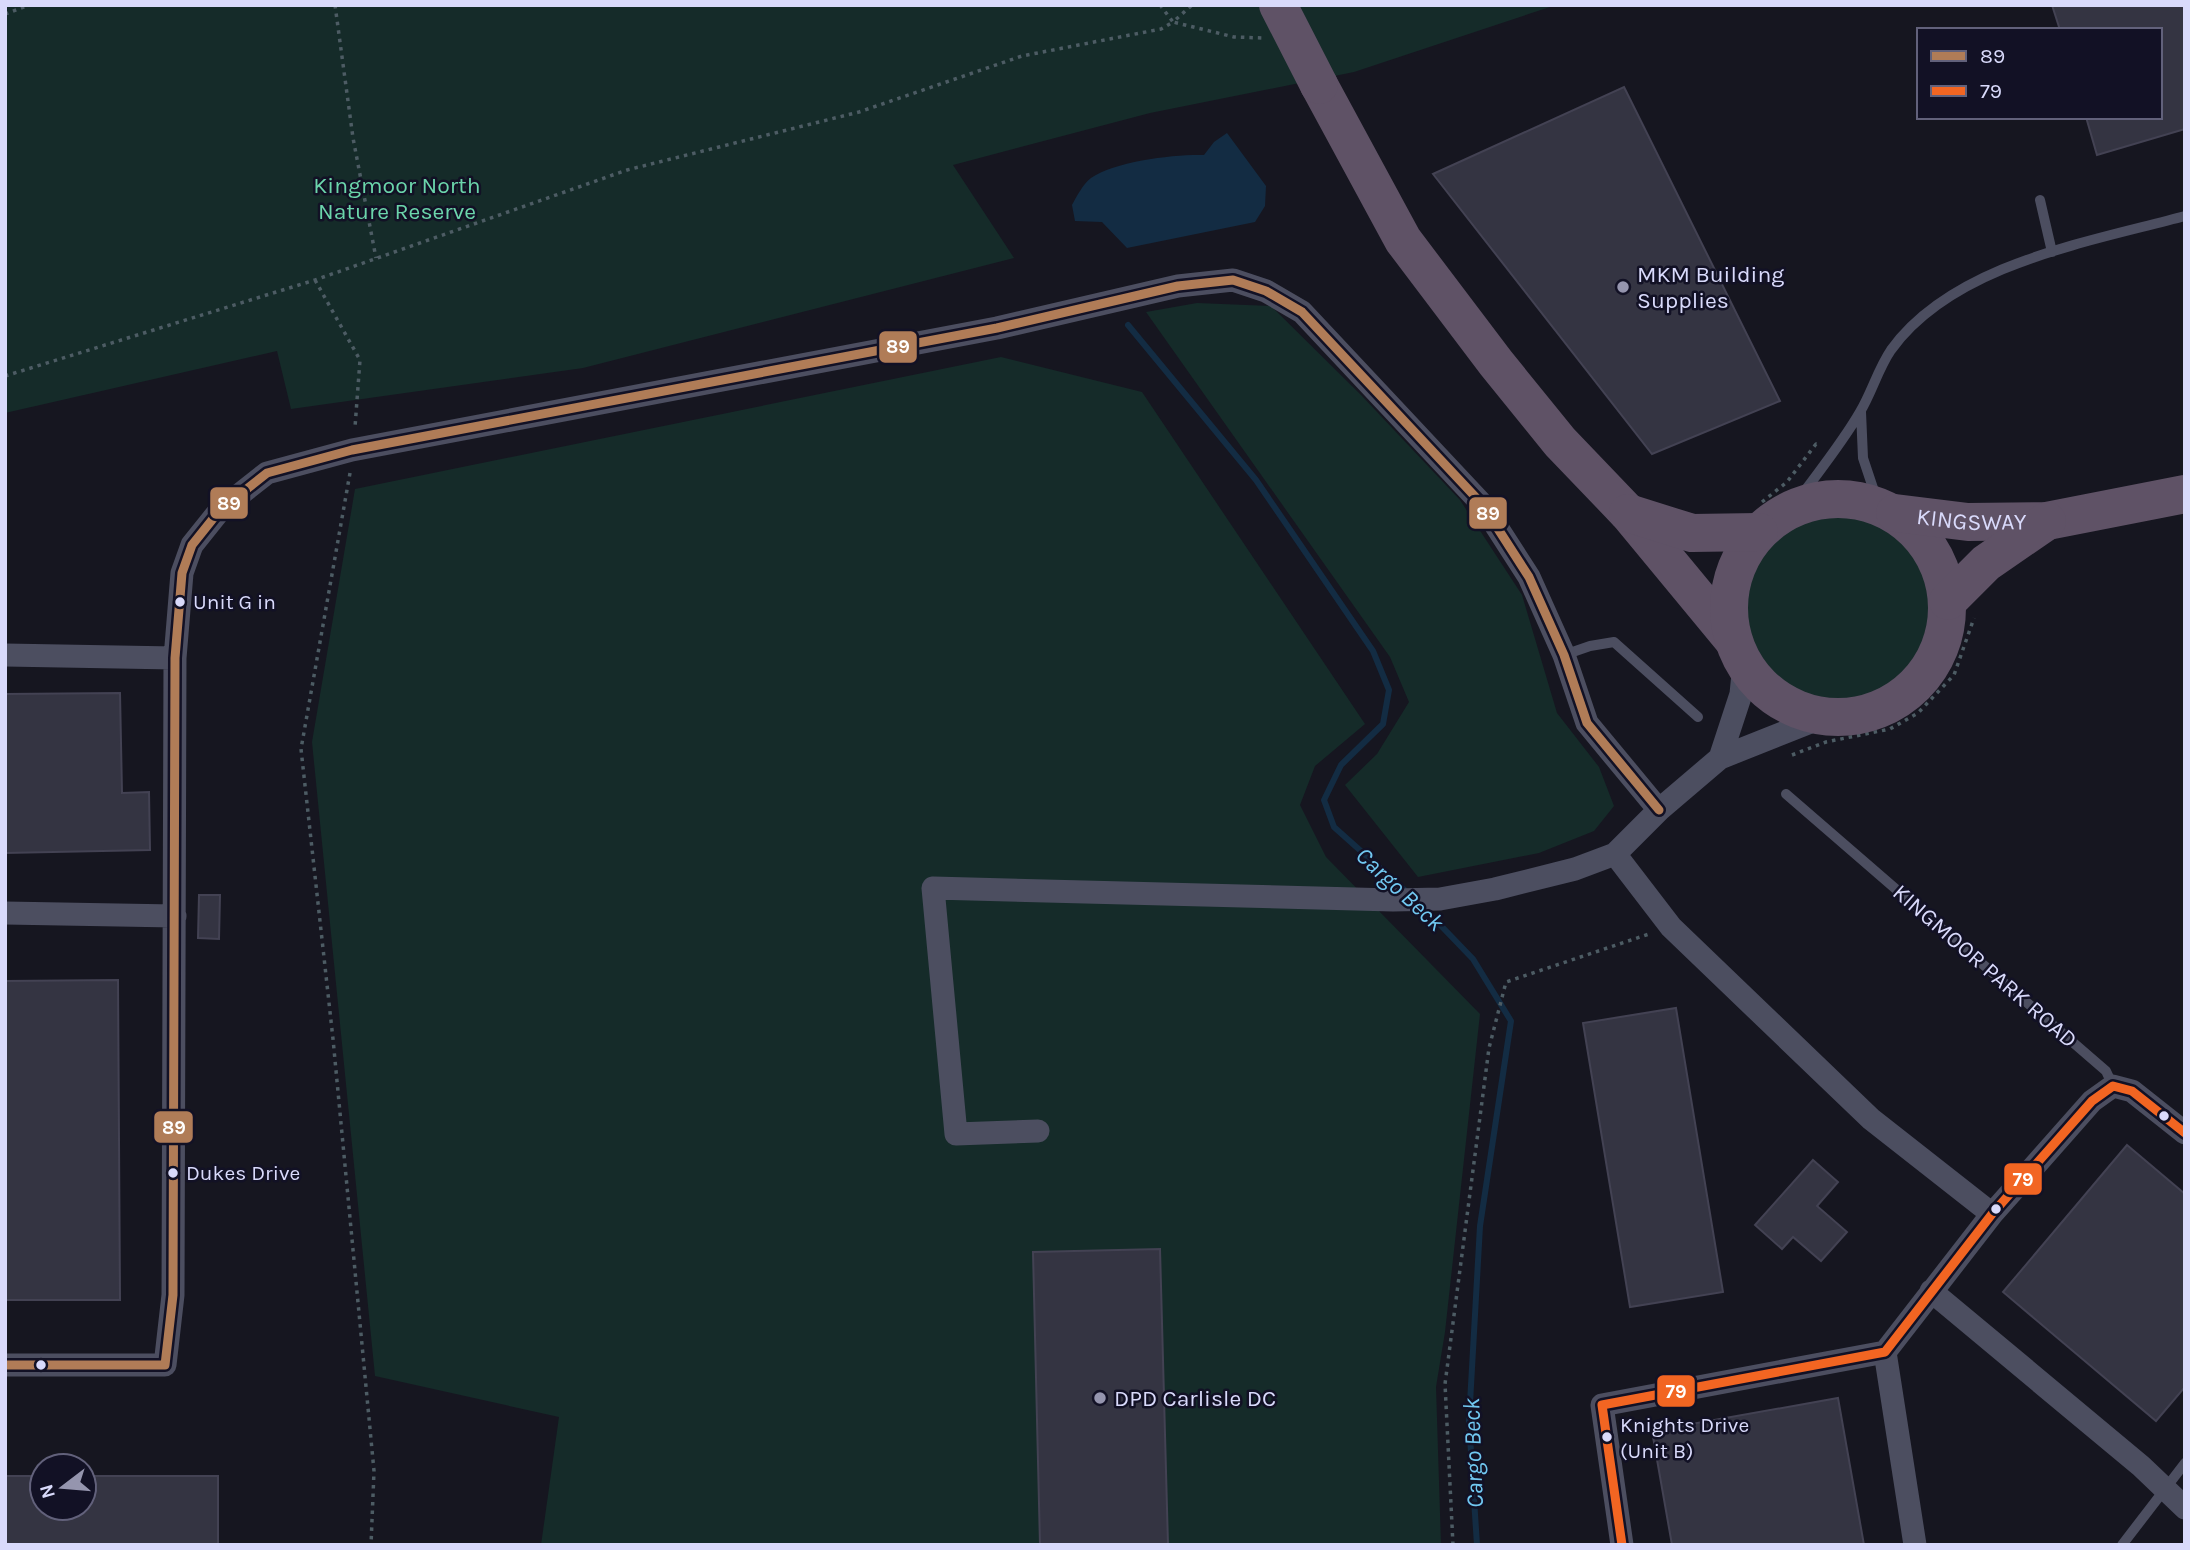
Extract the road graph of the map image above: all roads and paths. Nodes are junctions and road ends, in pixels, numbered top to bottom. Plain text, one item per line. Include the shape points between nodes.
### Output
1 (29, 5) edge
2 (335, 5) edge
3 (1160, 5) edge
4 (1192, 5) edge
5 (1278, 5) edge
6 (5, 14) edge
7 (1173, 22) junction
8 (1260, 39) dead end
9 (2040, 200) dead end
10 (2185, 216) edge
11 (2052, 252) junction
12 (376, 258) junction
13 (315, 280) junction
14 (5, 376) edge
15 (357, 405) dead end
16 (1861, 412) junction
17 (352, 450) junction
18 (2185, 494) edge
19 (1793, 507) junction
20 (1887, 510) junction
21 (1629, 513) junction
22 (2047, 521) junction
23 (1759, 532) junction
24 (1948, 601) junction
25 (1739, 652) junction
26 (1564, 655) junction
27 (5, 656) edge
28 (175, 658) junction
29 (1698, 717) dead end
30 (1823, 717) junction
31 (1720, 758) junction
32 (1786, 794) dead end
33 (1659, 810) junction
34 (1615, 854) junction
35 (5, 913) edge
36 (175, 916) junction
37 (1671, 927) junction
38 (2113, 1086) junction
39 (1038, 1131) dead end
40 (2185, 1133) edge
41 (1992, 1214) junction
42 (1931, 1291) junction
43 (1885, 1352) junction
44 (5, 1365) edge
45 (2185, 1463) edge
46 (2164, 1489) junction
47 (2185, 1508) edge
48 (371, 1545) edge
49 (1452, 1545) edge
50 (1622, 1545) edge
51 (1915, 1545) edge
52 (2122, 1545) edge

1 - 6 path
2 - 12 path via 353,138
3 - 7 path
4 - 7 path
5 - 21 highway, bridge via 1403,240 1560,442
7 - 8 path
7 - 12 path via 1161,29 1022,56 859,112 627,170
9 - 11 lane
10 - 11 lane
11 - 16 lane via 1964,286 1919,322 1891,350
12 - 13 path
13 - 14 path
13 - 15 path via 360,360
16 - 19 lane
16 - 20 lane via 1863,458
17 - 26 street via 997,328 1178,286 1233,280 1266,291 1302,312 1482,504 1528,577
17 - 28 street via 267,473 220,510 192,545 182,573
17 - 48 path via 301,749 374,1471
18 - 22 highway, KINGSWAY
19 - 20 highway via 1826,499 1853,499
19 - 23 highway
20 - 22 highway, KINGSWAY via 1968,522
20 - 24 highway via 1916,530 1932,550
21 - 23 highway via 1692,533
21 - 25 highway
22 - 24 highway, KINGSWAY via 1986,563
23 - 25 highway via 1742,556 1732,583 1729,611
24 - 30 highway via 1945,633 1933,663 1913,689 1886,707 1855,716
25 - 30 highway via 1765,689
25 - 31 street via 1741,694
26 - 29 lane via 1614,642
26 - 33 street via 1587,723
27 - 28 street
28 - 36 street
30 - 31 street
31 - 33 street
32 - 38 lane, KINGMOOR PARK ROAD via 2106,1071
33 - 34 street
34 - 37 street
34 - 39 street via 1509,886 1440,898 933,888 956,1133
35 - 36 street
36 - 44 street via 173,1295 165,1365
37 - 41 street via 1871,1119
37 - 49 path via 1506,982 1489,1048 1446,1384
38 - 40 street, KINGMOOR PARK ROAD via 2133,1091
38 - 41 street via 2092,1101
41 - 42 street
42 - 43 street
42 - 46 street
43 - 50 street via 1602,1405
43 - 51 street
45 - 46 lane
46 - 47 street
46 - 52 lane

